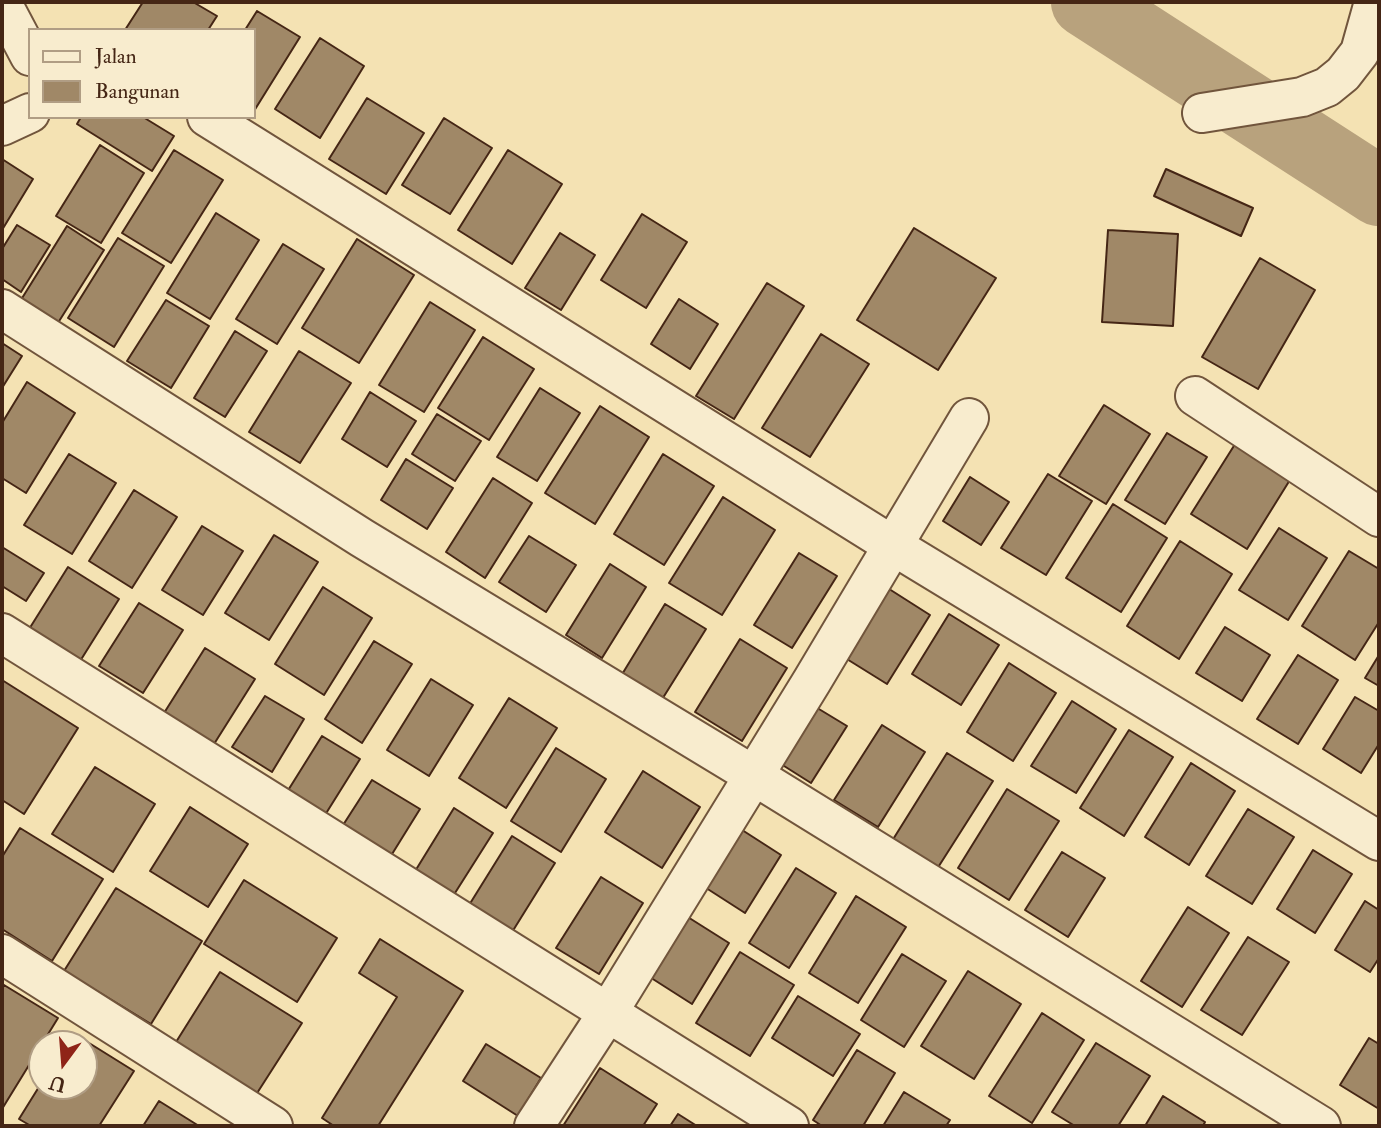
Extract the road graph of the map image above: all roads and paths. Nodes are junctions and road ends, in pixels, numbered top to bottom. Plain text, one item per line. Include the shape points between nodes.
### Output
1 (1374, 2) edge
2 (2, 3) edge
3 (28, 52) edge
4 (1202, 113) dead end
5 (28, 114) edge
6 (210, 119) edge
7 (2, 126) edge
8 (2, 309) edge
9 (1195, 396) dead end
10 (969, 418) dead end
11 (1379, 517) edge
12 (892, 545) junction
13 (2, 633) edge
14 (753, 775) junction
15 (1379, 841) edge
16 (2, 954) edge
17 (607, 1014) junction
18 (273, 1126) edge
19 (534, 1126) edge
20 (789, 1126) edge
21 (1321, 1126) edge

1 - 4 street via 1360,52 1327,87 1302,97
2 - 3 street
5 - 7 street
6 - 12 street
8 - 14 street via 362,538
9 - 11 street
10 - 12 street
12 - 14 street
12 - 15 street
13 - 17 street
14 - 17 street
14 - 21 street
16 - 18 street
17 - 19 street
17 - 20 street

